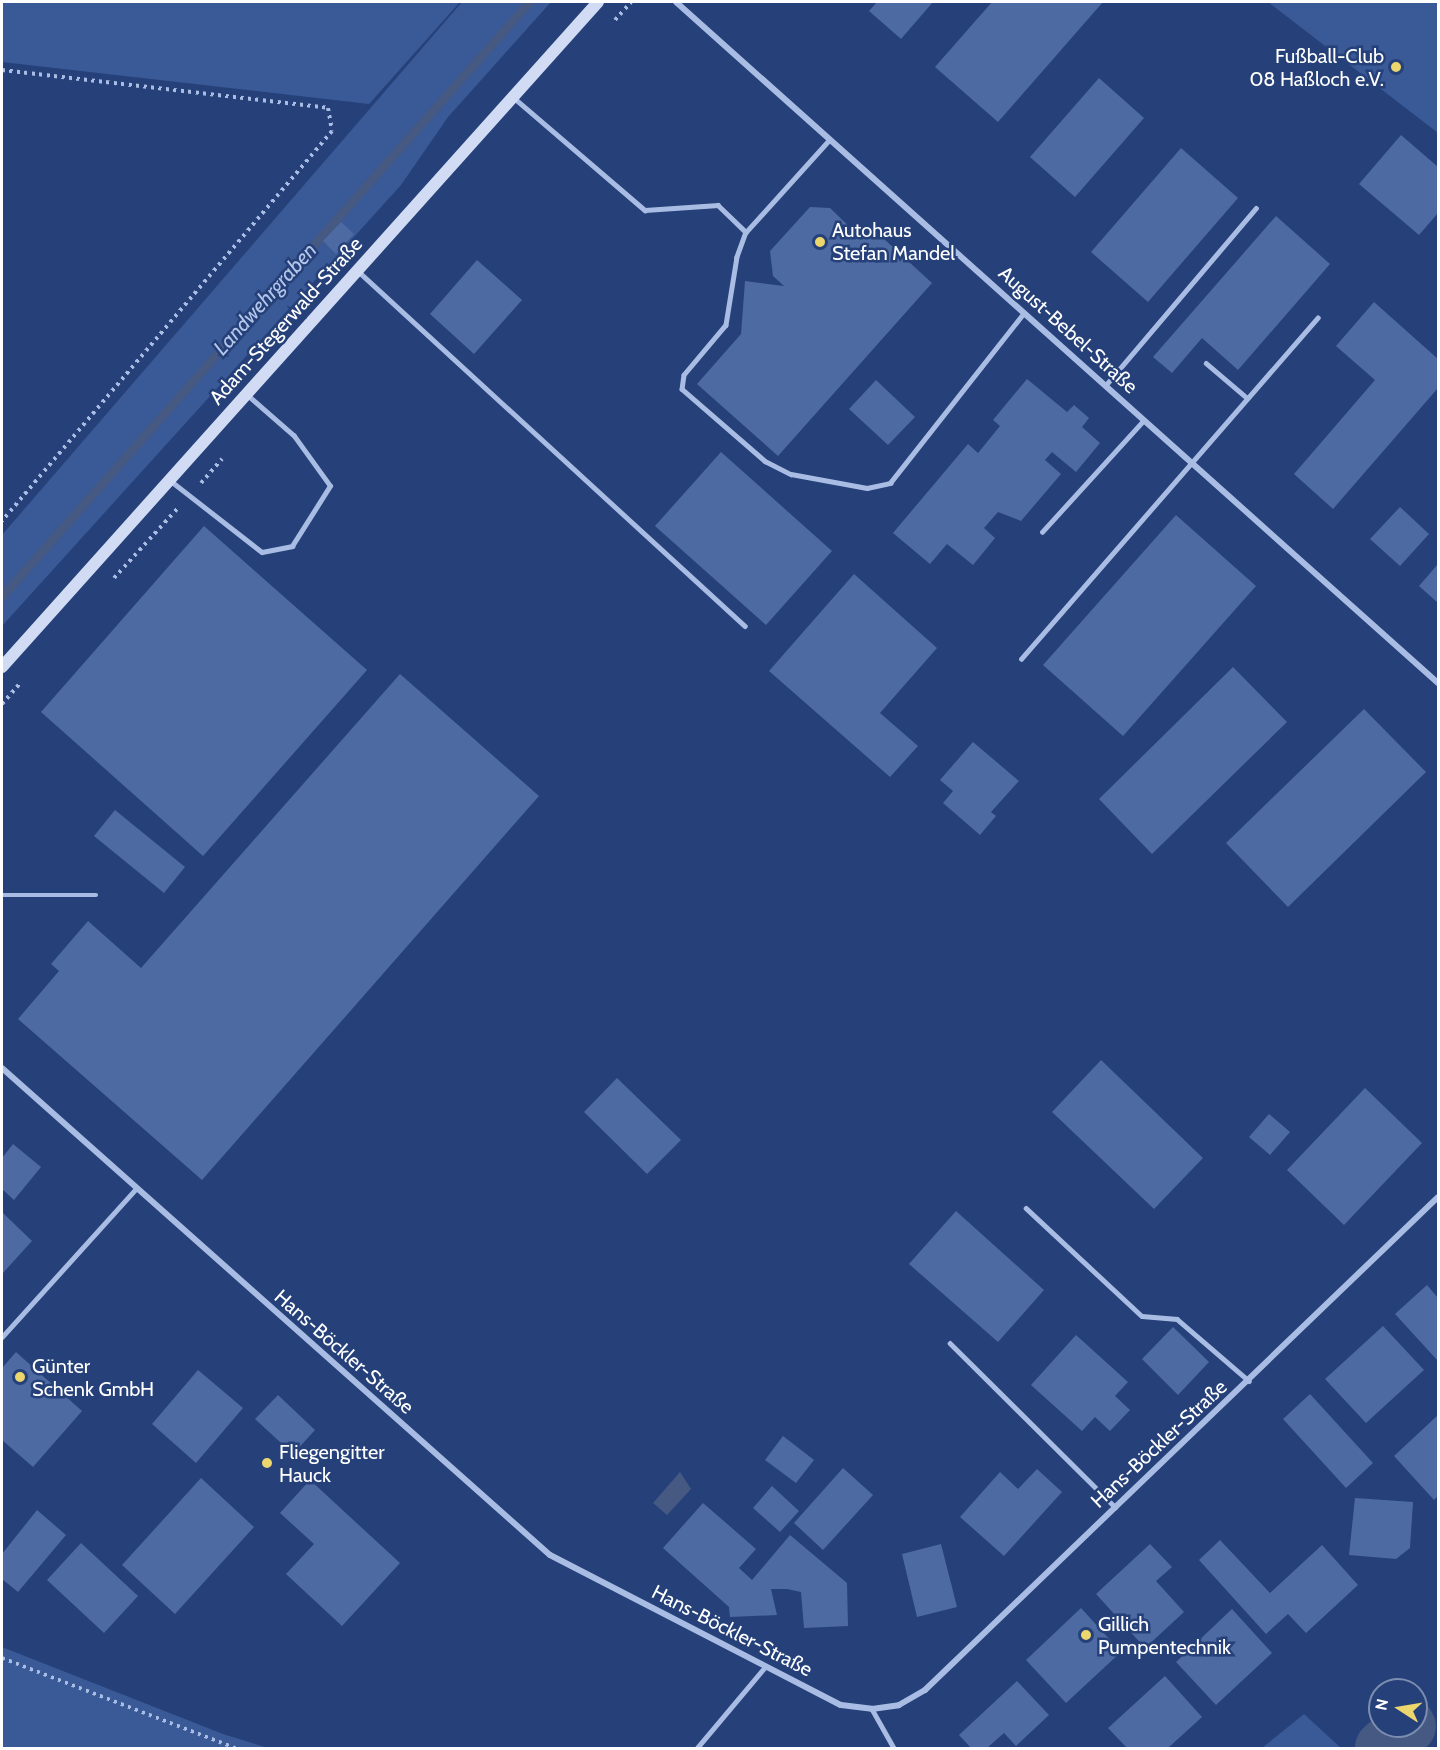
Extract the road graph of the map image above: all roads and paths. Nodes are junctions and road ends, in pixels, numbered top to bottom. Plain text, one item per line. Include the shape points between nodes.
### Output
1 (598, 2) edge
2 (676, 2) edge
3 (2, 70) edge
4 (513, 97) junction
5 (829, 140) junction
6 (1256, 208) dead end
7 (746, 232) junction
8 (357, 271) junction
9 (1024, 313) junction
10 (1317, 318) dead end
11 (1206, 363) dead end
12 (1105, 386) junction
13 (246, 394) junction
14 (1246, 397) junction
15 (1144, 420) junction
16 (1189, 461) junction
17 (170, 480) junction
18 (2, 521) edge
19 (1042, 532) dead end
20 (745, 626) dead end
21 (1021, 659) dead end
22 (2, 667) edge
23 (1438, 683) edge
24 (2, 895) edge
25 (96, 895) dead end
26 (2, 1068) edge
27 (135, 1190) junction
28 (1438, 1197) edge
29 (1026, 1208) dead end
30 (2, 1336) edge
31 (950, 1342) dead end
32 (1250, 1381) junction
33 (1115, 1507) junction
34 (2, 1658) edge
35 (765, 1667) junction
36 (872, 1709) junction
37 (235, 1749) edge
38 (697, 1749) edge
39 (894, 1749) edge

1 - 4 main road, Adam-Stegerwald-Straße
2 - 5 street, August-Bebel-Straße
3 - 18 path via 328,108 332,131
4 - 7 lane via 645,210 717,205
4 - 8 main road, Adam-Stegerwald-Straße
5 - 7 lane
5 - 9 street, August-Bebel-Straße
6 - 12 lane
7 - 9 lane via 735,265 726,325 684,375 681,389 765,461 791,474 867,488 890,483
8 - 13 main road, Adam-Stegerwald-Straße
8 - 20 lane
9 - 12 street, August-Bebel-Straße
10 - 14 lane
11 - 14 lane
12 - 15 street, August-Bebel-Straße
13 - 17 main road, Adam-Stegerwald-Straße
13 - 17 lane via 294,436 330,486 292,546 262,552
14 - 16 lane
15 - 16 street, August-Bebel-Straße
15 - 19 lane
16 - 21 lane
16 - 23 street, August-Bebel-Straße
17 - 22 main road, Adam-Stegerwald-Straße
24 - 25 lane
26 - 27 street, Hans-Böckler-Straße
27 - 30 lane
27 - 35 street, Hans-Böckler-Straße via 550,1555
28 - 32 street, Hans-Böckler-Straße
29 - 32 lane via 1142,1316 1177,1319
31 - 33 lane
32 - 33 street, Hans-Böckler-Straße
33 - 36 street, Hans-Böckler-Straße via 925,1690 899,1704
34 - 37 path
35 - 36 street, Hans-Böckler-Straße via 842,1705
35 - 38 lane
36 - 39 lane

